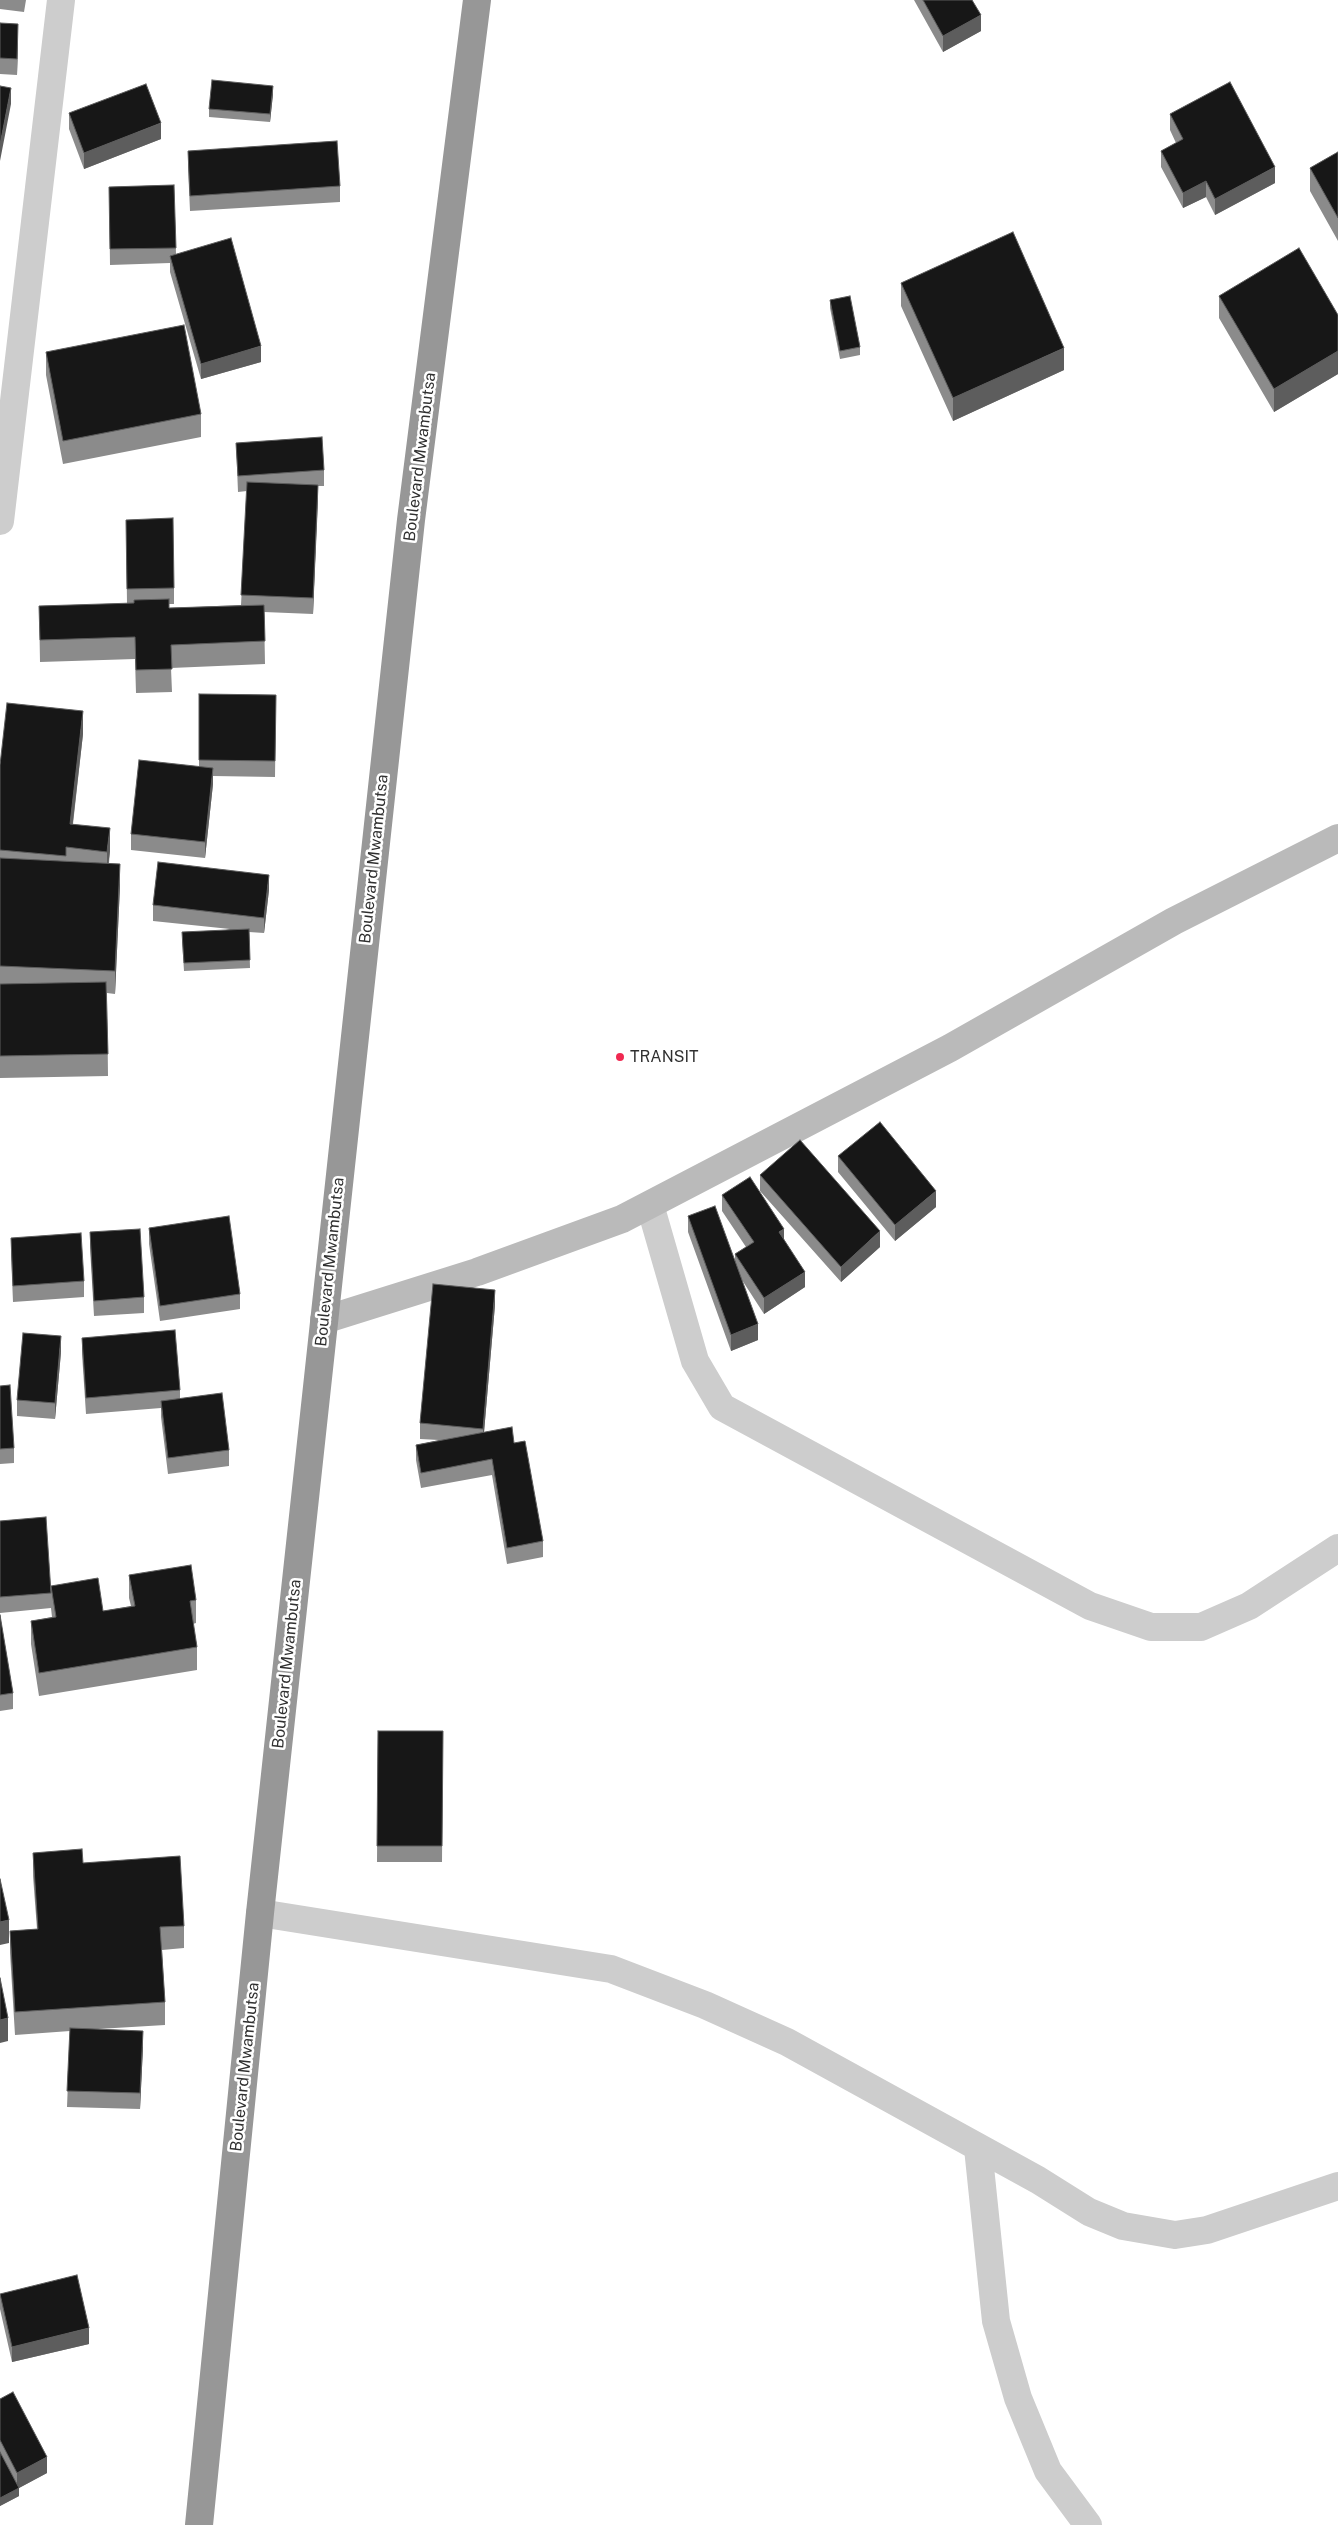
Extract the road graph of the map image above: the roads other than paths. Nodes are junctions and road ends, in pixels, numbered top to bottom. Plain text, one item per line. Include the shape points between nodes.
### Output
1 (61, 0) edge
2 (476, 0) edge
3 (0, 521) edge
4 (1338, 838) edge
5 (650, 1205) junction
6 (324, 1320) junction
7 (1338, 1548) edge
8 (260, 1913) junction
9 (978, 2148) junction
10 (1338, 2186) edge
11 (199, 2525) edge
12 (1088, 2525) edge

1 - 3 street
2 - 6 highway, Boulevard Mwambutsa via 412,520
4 - 5 street via 1174,920 950,1048
5 - 6 street via 622,1219 477,1272
5 - 7 street via 695,1362 722,1407 1090,1606 1151,1627 1201,1627 1249,1606
6 - 8 highway, Boulevard Mwambutsa
8 - 9 street via 611,1969 705,2005 787,2042
8 - 11 highway, Boulevard Mwambutsa
9 - 10 street via 1089,2212 1123,2226 1175,2235 1207,2230
9 - 12 street via 996,2322 1018,2398 1048,2471

